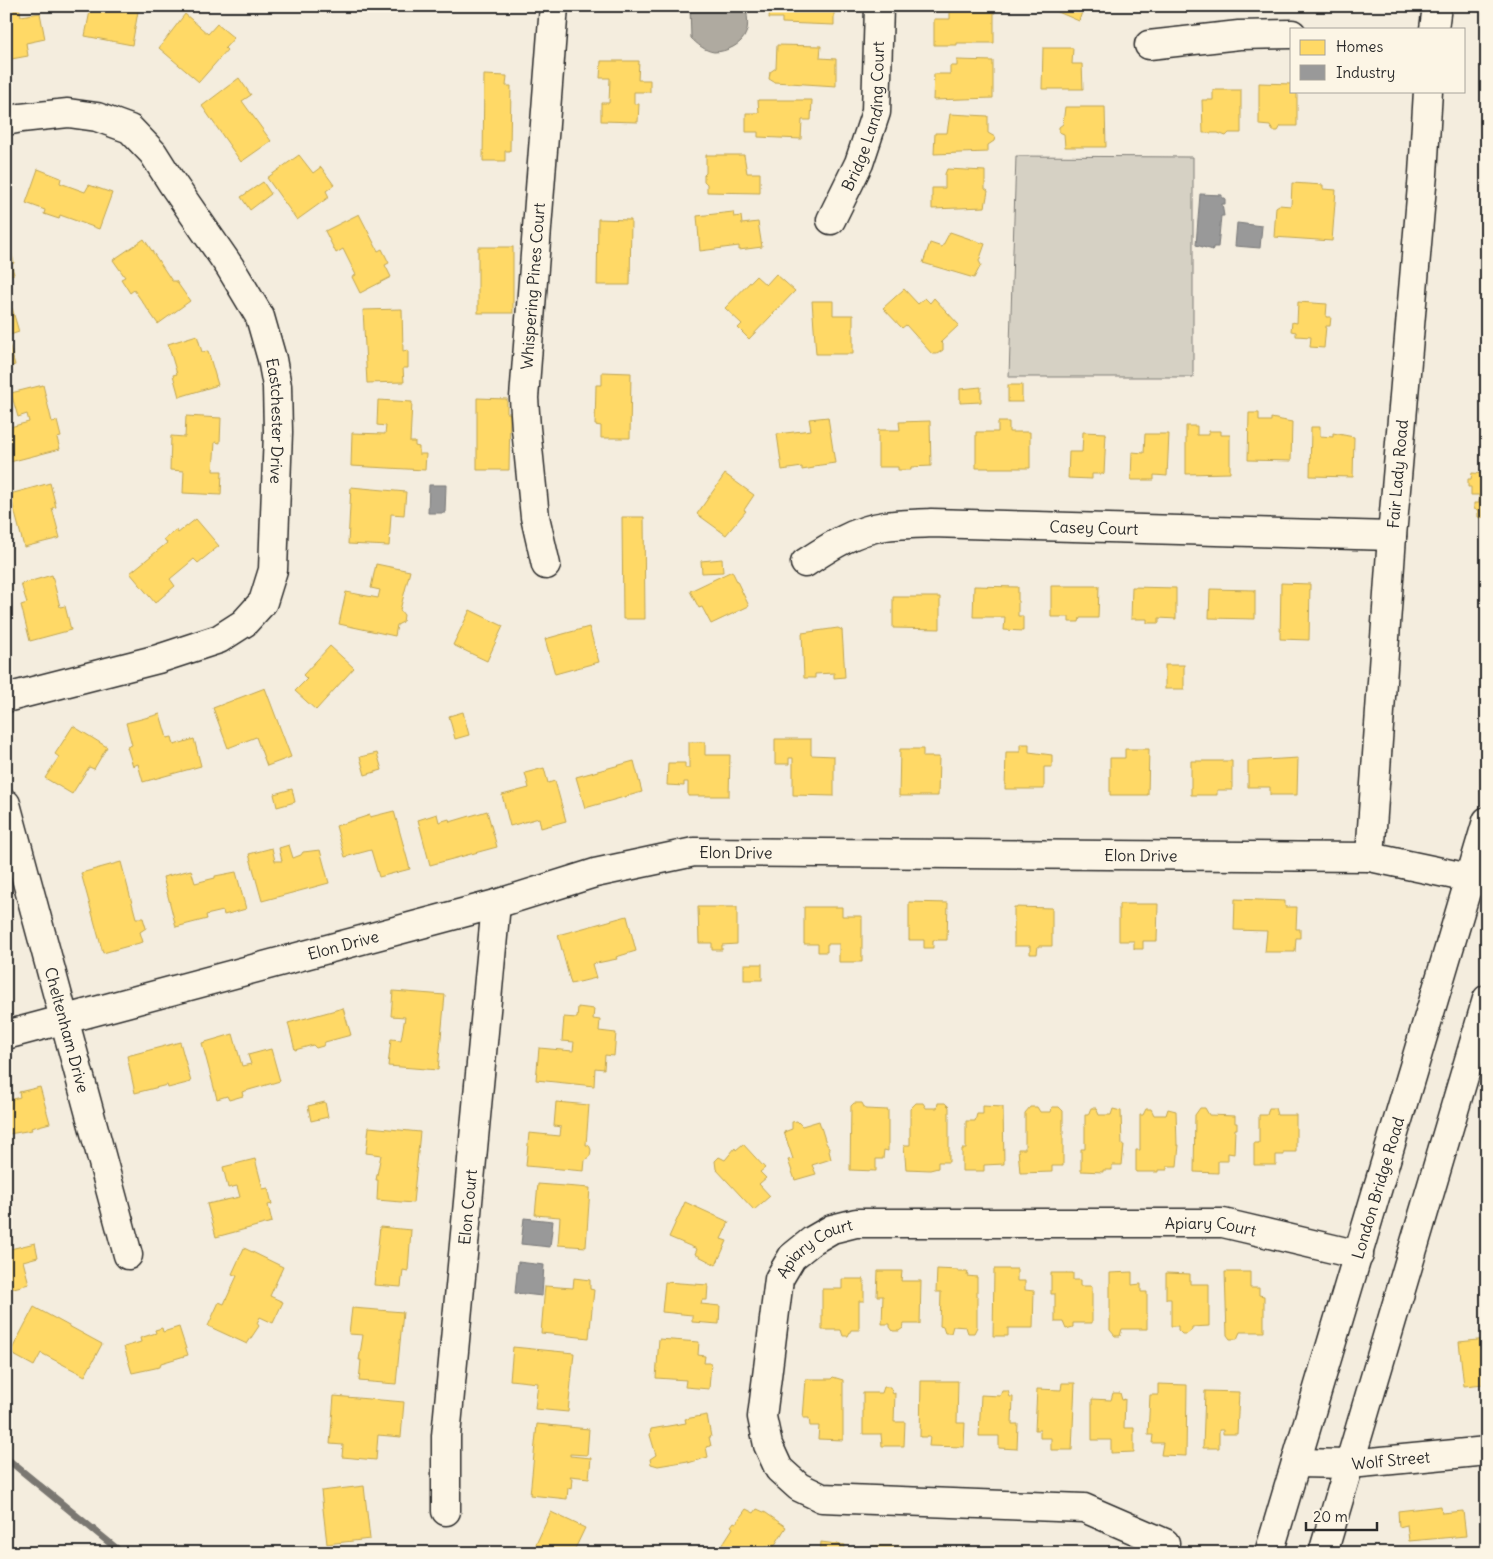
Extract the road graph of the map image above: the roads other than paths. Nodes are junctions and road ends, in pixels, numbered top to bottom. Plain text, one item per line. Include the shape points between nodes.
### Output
1 (554, 6) edge
2 (879, 6) edge
3 (1437, 6) edge
4 (1434, 28) edge
5 (1290, 34) edge
6 (1149, 44) dead end
7 (1428, 92) edge
8 (6, 122) edge
9 (831, 220) dead end
10 (1392, 536) junction
11 (805, 563) dead end
12 (546, 565) dead end
13 (6, 698) edge
14 (6, 804) edge
15 (1487, 821) edge
16 (1370, 858) junction
17 (1478, 881) edge
18 (496, 904) junction
19 (1487, 999) edge
20 (63, 1019) junction
21 (6, 1035) edge
22 (128, 1255) dead end
23 (1359, 1255) junction
24 (1487, 1451) edge
25 (1296, 1463) junction
26 (1350, 1464) junction
27 (446, 1511) dead end
28 (1165, 1543) dead end
29 (1269, 1553) edge
30 (1323, 1553) edge

1 - 12 street, Whispering Pines Court via 524,398 536,517
2 - 9 street, Bridge Landing Court via 876,112 859,162
3 - 4 street
5 - 6 street via 1239,35
7 - 10 street, Fair Lady Road
8 - 13 street, Eastchester Drive via 68,113 97,117 130,129 154,153 260,317 272,359 278,432 273,570 263,602 244,624 220,639 158,659
10 - 11 street, Casey Court via 931,523 883,526 852,535
10 - 16 street, Fair Lady Road
14 - 20 street, Cheltenham Drive
15 - 17 street, London Bridge Road
16 - 17 street, Elon Drive
16 - 18 street, Elon Drive via 694,852 595,873
17 - 23 street, London Bridge Road
18 - 20 street, Elon Drive
18 - 27 street, Elon Court via 446,1436
19 - 26 street
20 - 21 street, Elon Drive
20 - 22 street, Cheltenham Drive
23 - 25 street, London Bridge Road
23 - 28 street, Apiary Court via 1223,1223 856,1223 832,1229 792,1257 779,1279 762,1417 768,1445 779,1469 799,1487 822,1498 1084,1508
24 - 26 street, Wolf Street
25 - 26 street, Wolf Street
25 - 29 street, London Bridge Road
26 - 30 street

